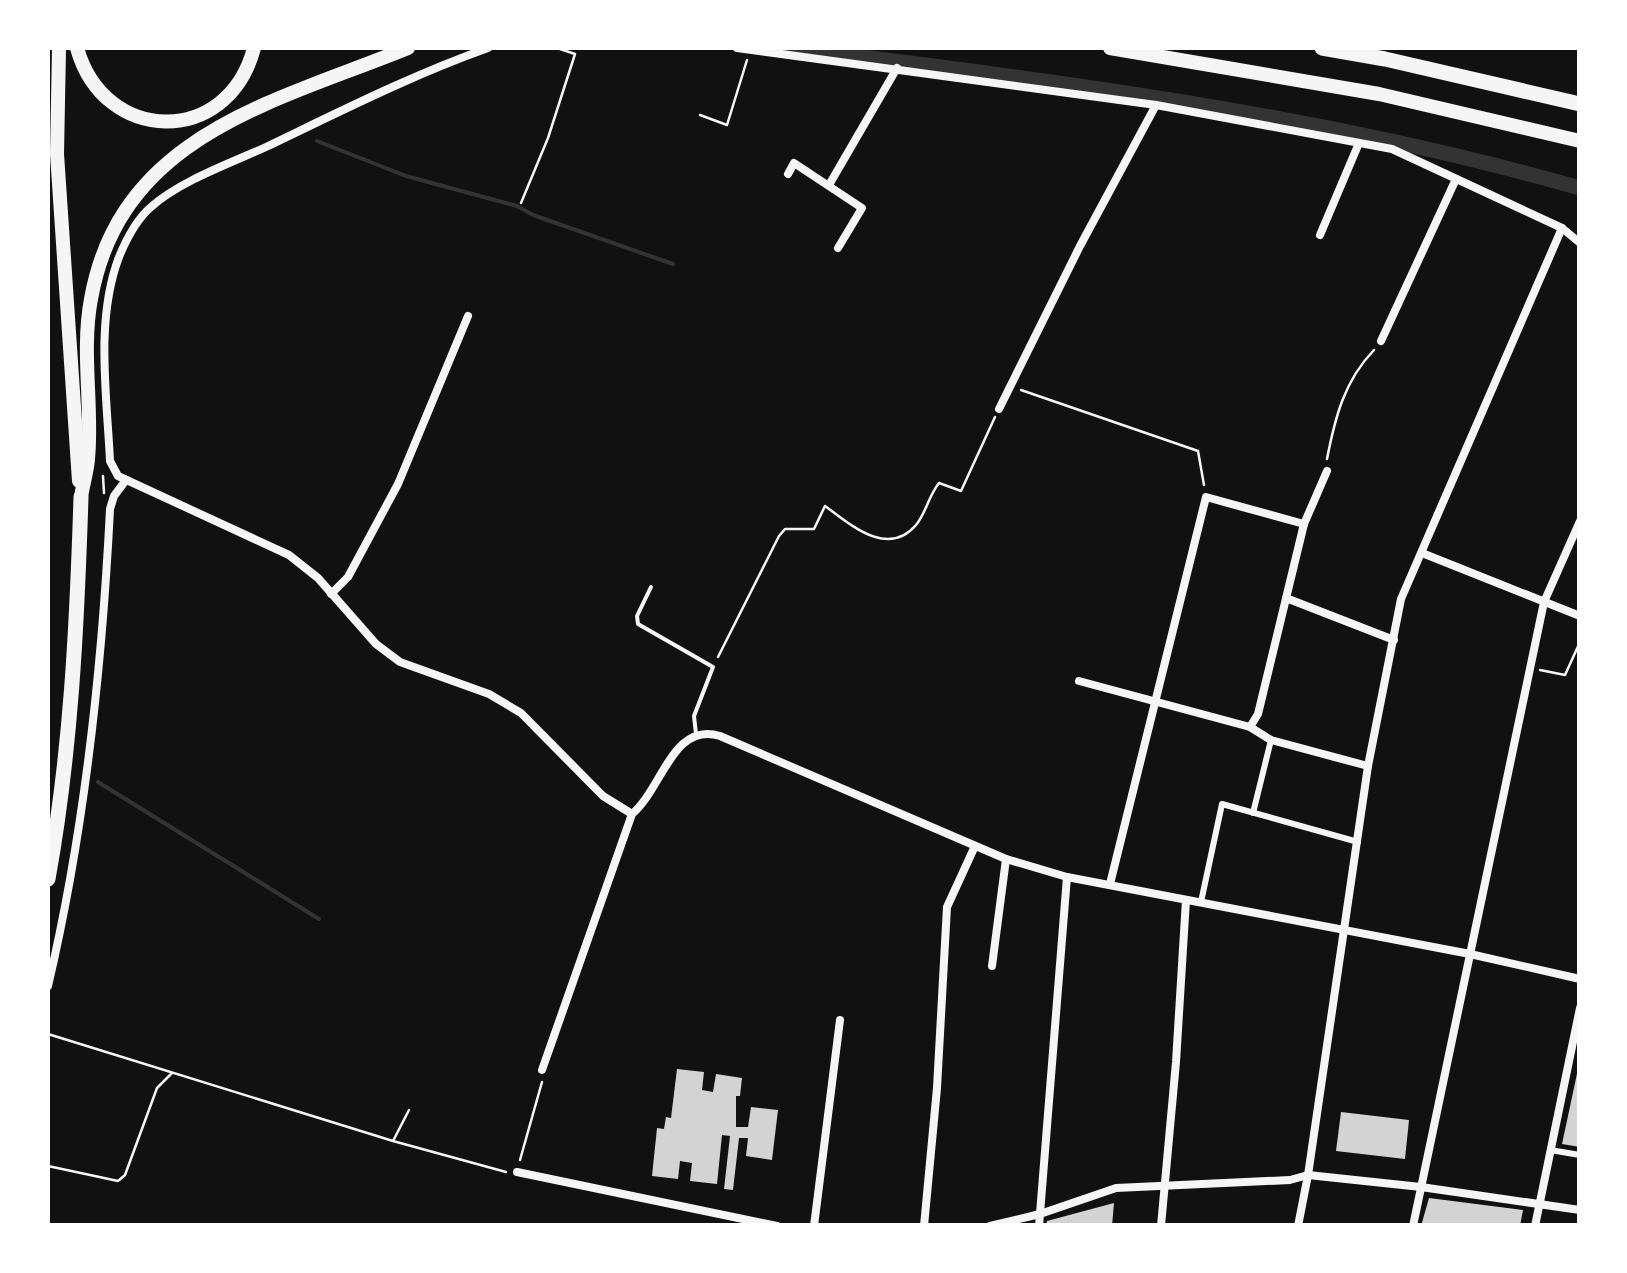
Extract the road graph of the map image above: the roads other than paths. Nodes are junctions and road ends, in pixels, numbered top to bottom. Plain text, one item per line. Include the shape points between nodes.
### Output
1 (58, 48) edge
2 (77, 48) edge
3 (254, 48) edge
4 (408, 48) edge
5 (488, 48) edge
6 (737, 48) edge
7 (1116, 48) edge
8 (1322, 48) edge
9 (750, 49) edge
10 (897, 68) junction
11 (1580, 104) edge
12 (1156, 105) junction
13 (1359, 142) junction
14 (1580, 142) edge
15 (788, 174) dead end
16 (1456, 178) junction
17 (829, 185) junction
18 (1562, 228) junction
19 (1320, 235) dead end
20 (1580, 243) edge
21 (838, 248) dead end
22 (468, 316) dead end
23 (1382, 341) road end
24 (999, 409) road end
25 (1327, 471) road end
26 (126, 480) junction
27 (81, 497) junction
28 (1580, 522) edge
29 (1304, 524) junction
30 (1422, 552) junction
31 (651, 587) dead end
32 (331, 594) junction
33 (1286, 598) junction
34 (1544, 602) junction
35 (1580, 616) edge
36 (1394, 640) junction
37 (1079, 681) dead end
38 (1155, 703) junction
39 (1250, 727) junction
40 (696, 734) junction
41 (1272, 740) junction
42 (1368, 766) junction
43 (1253, 813) junction
44 (632, 814) junction
45 (1358, 842) junction
46 (976, 846) junction
47 (1006, 860) junction
48 (1067, 876) junction
49 (48, 879) edge
50 (1110, 884) junction
51 (1186, 900) junction
52 (1202, 902) junction
53 (1343, 929) junction
54 (1470, 954) junction
55 (992, 966) dead end
56 (1580, 979) edge
57 (48, 986) edge
58 (1580, 1008) edge
59 (840, 1020) dead end
60 (542, 1070) road end
61 (1549, 1150) junction
62 (1580, 1155) edge
63 (516, 1172) road end
64 (1308, 1175) junction
65 (1166, 1187) junction
66 (1421, 1187) junction
67 (1539, 1205) junction
68 (1580, 1210) edge
69 (1040, 1214) junction
70 (778, 1226) edge
71 (814, 1226) edge
72 (924, 1226) edge
73 (990, 1226) edge
74 (1039, 1226) edge
75 (1162, 1226) edge
76 (1298, 1226) edge
77 (1413, 1226) edge
78 (1534, 1226) edge

1 - 27 highway via 58,154
2 - 3 highway via 105,98 137,116 177,122 231,95
4 - 27 highway via 231,121 187,146 130,203 90,300 88,458
5 - 26 street via 298,131 150,208 115,270 106,321 110,461
6 - 9 street
7 - 14 highway via 1379,94
8 - 11 highway
9 - 10 street
10 - 12 street
10 - 17 street
12 - 13 street
12 - 24 street
13 - 16 street
13 - 19 street
15 - 17 street via 794,163
16 - 18 street
16 - 23 street
17 - 21 street via 862,208
18 - 20 street
18 - 30 street
22 - 32 street via 398,484 348,577
25 - 29 street
26 - 32 street via 289,555
26 - 57 street via 110,509 86,786
27 - 49 highway via 66,758
28 - 34 street
29 - 33 street
29 - 38 street via 1206,498
30 - 34 street
30 - 36 street via 1401,599
31 - 40 lane via 638,624 713,667 694,716
32 - 44 street via 400,662 489,694 521,713 603,796
33 - 36 street
33 - 39 street
34 - 35 street
34 - 54 street
36 - 42 street
37 - 38 street
38 - 39 street
38 - 50 street
39 - 41 street
40 - 44 street
40 - 46 street via 720,736
41 - 42 street
41 - 43 street
42 - 45 street
43 - 45 street
43 - 52 street via 1222,804
44 - 60 street
45 - 53 street
46 - 47 street
46 - 72 street via 947,908
47 - 48 street
47 - 55 street
48 - 50 street
48 - 69 street
50 - 51 street
51 - 52 street
51 - 65 street
52 - 53 street
53 - 54 street
53 - 64 street
54 - 56 street
54 - 66 street
58 - 61 street
59 - 71 street
61 - 62 street
61 - 67 street
63 - 70 street
64 - 65 street
64 - 66 street
64 - 76 street
65 - 69 street via 1116,1188
65 - 75 street
66 - 67 street
66 - 77 street
67 - 68 street
67 - 78 street
69 - 73 street
69 - 74 street

